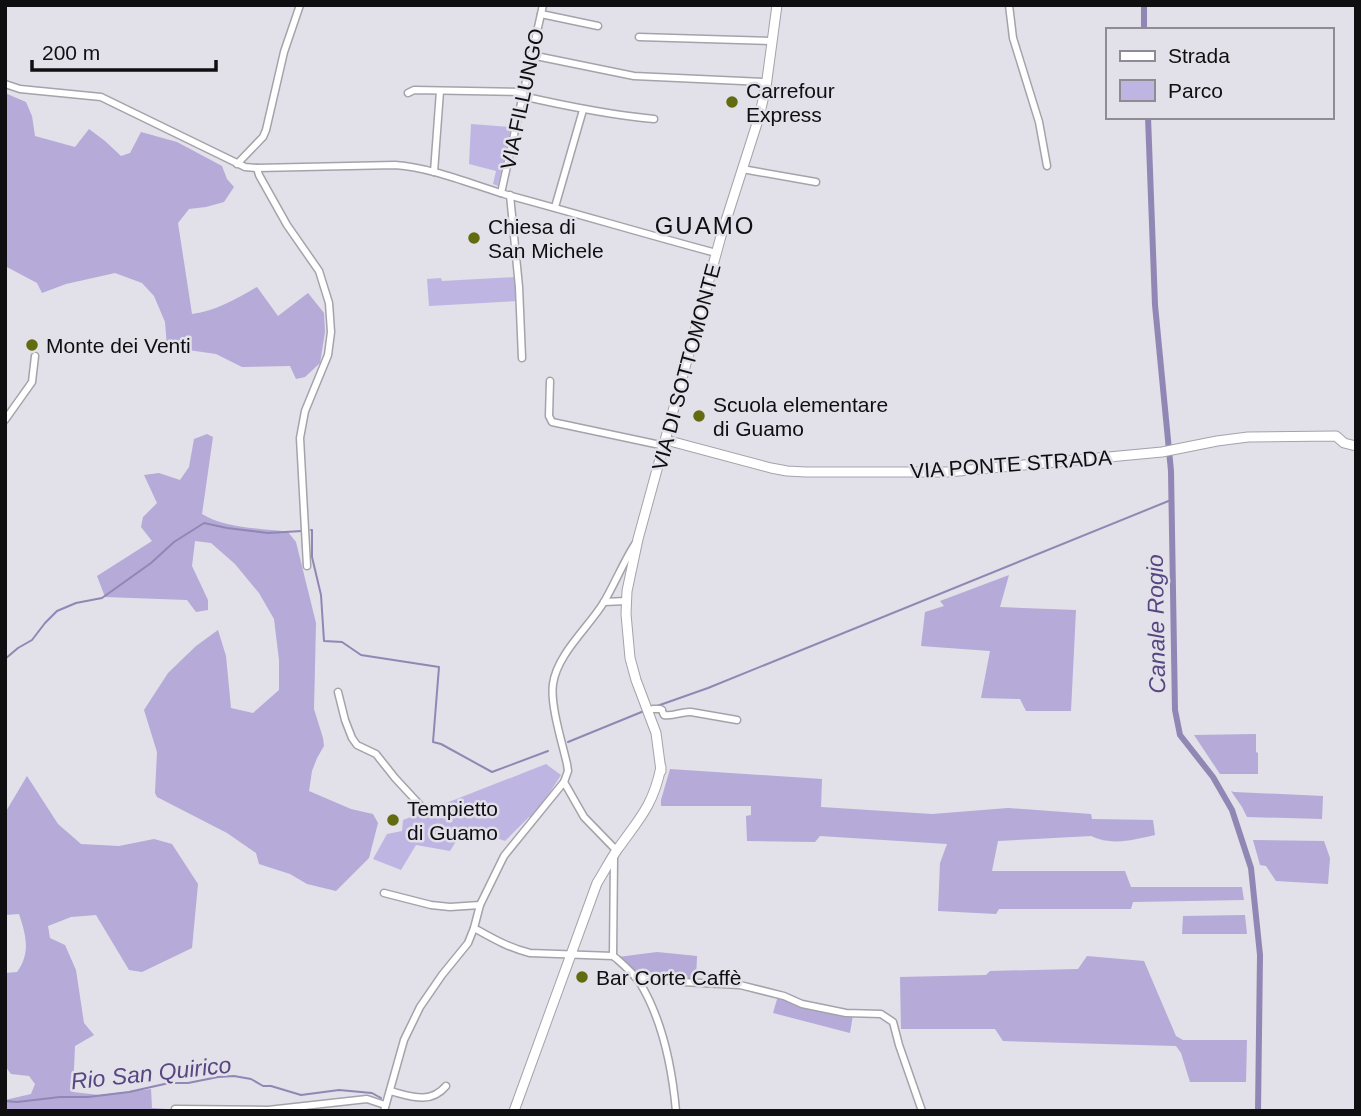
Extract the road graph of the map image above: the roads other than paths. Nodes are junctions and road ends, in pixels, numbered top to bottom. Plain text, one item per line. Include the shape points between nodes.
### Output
1 (300, 5) edge
2 (543, 5) edge
3 (777, 5) edge
4 (1009, 5) edge
5 (541, 14) junction
6 (598, 26) dead end
7 (639, 37) dead end
8 (772, 41) junction
9 (531, 55) junction
10 (766, 82) junction
11 (5, 85) edge
12 (440, 91) junction
13 (408, 93) dead end
14 (522, 94) junction
15 (583, 110) junction
16 (654, 119) dead end
17 (237, 164) junction
18 (1047, 166) dead end
19 (257, 168) junction
20 (743, 169) junction
21 (434, 172) junction
22 (816, 182) dead end
23 (501, 193) junction
24 (510, 195) junction
25 (555, 207) junction
26 (716, 253) junction
27 (35, 356) dead end
28 (522, 358) dead end
29 (550, 382) dead end
30 (5, 420) edge
31 (665, 443) junction
32 (1356, 446) edge
33 (638, 540) junction
34 (307, 566) dead end
35 (610, 591) junction
36 (627, 596) junction
37 (604, 602) junction
38 (630, 649) junction
39 (338, 692) dead end
40 (659, 711) junction
41 (737, 720) dead end
42 (660, 771) junction
43 (564, 782) junction
44 (420, 805) dead end
45 (615, 853) junction
46 (384, 893) dead end
47 (480, 905) junction
48 (474, 928) junction
49 (571, 955) junction
50 (613, 956) junction
51 (635, 977) junction
52 (446, 1087) dead end
53 (390, 1091) junction
54 (384, 1108) edge
55 (175, 1109) dead end
56 (514, 1111) edge
57 (676, 1111) edge
58 (922, 1111) edge

1 - 17 street via 267,130
2 - 5 street, VIA FILLUNGO
3 - 8 main road, VIA DI SOTTOMONTE
4 - 18 street via 1013,38 1039,122
5 - 6 street
5 - 9 street, VIA FILLUNGO
7 - 8 street
8 - 10 main road, VIA DI SOTTOMONTE
9 - 10 street via 634,76
9 - 14 street, VIA FILLUNGO
10 - 20 main road, VIA DI SOTTOMONTE
11 - 17 street via 102,97
12 - 13 street
12 - 14 street
12 - 21 street
14 - 15 street
14 - 23 street, VIA FILLUNGO
15 - 16 street
15 - 25 street
17 - 19 street
19 - 21 street via 395,165
19 - 34 street via 287,225 319,271 329,303 328,355 305,411 300,438
20 - 22 street
20 - 26 main road, VIA DI SOTTOMONTE
21 - 23 street
23 - 24 street
24 - 25 street
24 - 28 street
25 - 26 street
26 - 31 main road, VIA DI SOTTOMONTE
27 - 30 street via 32,382
29 - 31 street via 552,422
31 - 32 main road, VIA PONTE STRADA via 806,472 948,472 1162,452 1248,437 1336,436
31 - 33 main road, VIA DI SOTTOMONTE
33 - 35 street
33 - 36 main road, VIA DI SOTTOMONTE
35 - 36 street via 619,589
35 - 37 street
36 - 37 street
36 - 38 main road, VIA DI SOTTOMONTE
37 - 43 street via 561,662 554,680 568,771
38 - 40 main road, VIA DI SOTTOMONTE
38 - 42 main road, VIA DI SOTTOMONTE via 632,670 656,733
39 - 44 street via 352,738 376,754
40 - 41 street via 670,716 685,711
40 - 42 main road, VIA DI SOTTOMONTE via 663,740
42 - 45 main road, VIA DI SOTTOMONTE via 647,808
43 - 45 street via 584,817
43 - 47 street via 504,856
45 - 49 main road, VIA DI SOTTOMONTE via 597,883
45 - 50 street
46 - 47 street via 431,905
47 - 48 street
48 - 49 street via 518,950
48 - 53 street via 468,943 420,1007 404,1040
49 - 50 street
49 - 56 main road, VIA DI SOTTOMONTE
50 - 51 street
51 - 57 street via 665,1044
51 - 58 street via 740,985 802,1004 881,1014 893,1022
52 - 53 street via 436,1095 417,1098
53 - 54 street
54 - 55 street via 367,1099 268,1110

